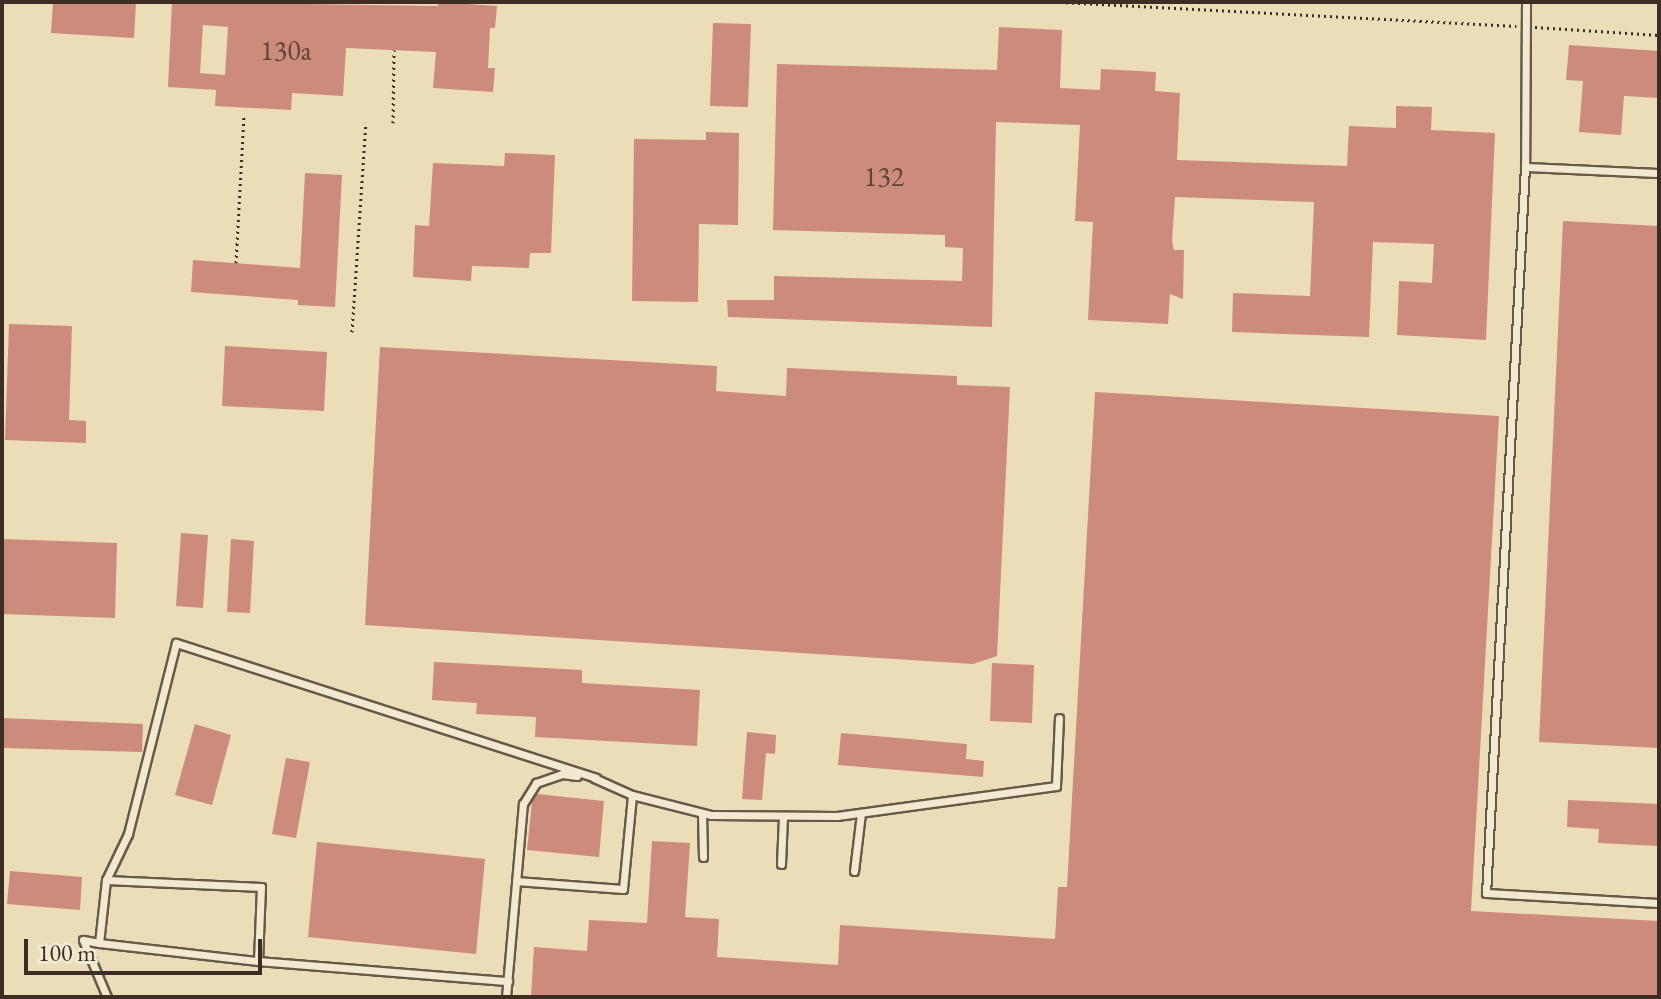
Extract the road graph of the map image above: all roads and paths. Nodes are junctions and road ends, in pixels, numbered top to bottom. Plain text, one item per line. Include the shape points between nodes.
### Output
1 (1060, 2) edge
2 (1526, 2) edge
3 (1524, 26) junction
4 (1659, 35) edge
5 (394, 50) dead end
6 (244, 115) dead end
7 (366, 122) dead end
8 (393, 123) dead end
9 (1525, 167) junction
10 (1659, 173) edge
11 (236, 263) dead end
12 (352, 332) dead end
13 (1059, 718) dead end
14 (596, 778) junction
15 (632, 795) junction
16 (702, 813) junction
17 (861, 813) junction
18 (783, 816) junction
19 (703, 857) dead end
20 (781, 864) dead end
21 (854, 871) dead end
22 (106, 880) junction
23 (516, 881) junction
24 (1659, 903) edge
25 (99, 943) junction
26 (258, 961) junction
27 (508, 981) junction
28 (107, 997) edge
29 (506, 997) edge

1 - 3 path
2 - 3 lane
3 - 4 path
3 - 9 lane
5 - 8 path
6 - 11 path
7 - 12 path
9 - 10 lane
9 - 24 lane via 1486,893
13 - 17 lane via 1056,786
14 - 15 lane
14 - 22 lane via 176,643 128,834
14 - 23 lane via 562,774 536,783 523,804
15 - 16 lane
15 - 23 lane via 623,889
16 - 18 lane
16 - 19 lane
17 - 18 lane
17 - 21 lane
18 - 20 lane
22 - 25 lane
22 - 26 lane via 261,887
23 - 27 lane
25 - 26 lane
25 - 28 lane via 83,940
26 - 27 lane
27 - 29 lane

